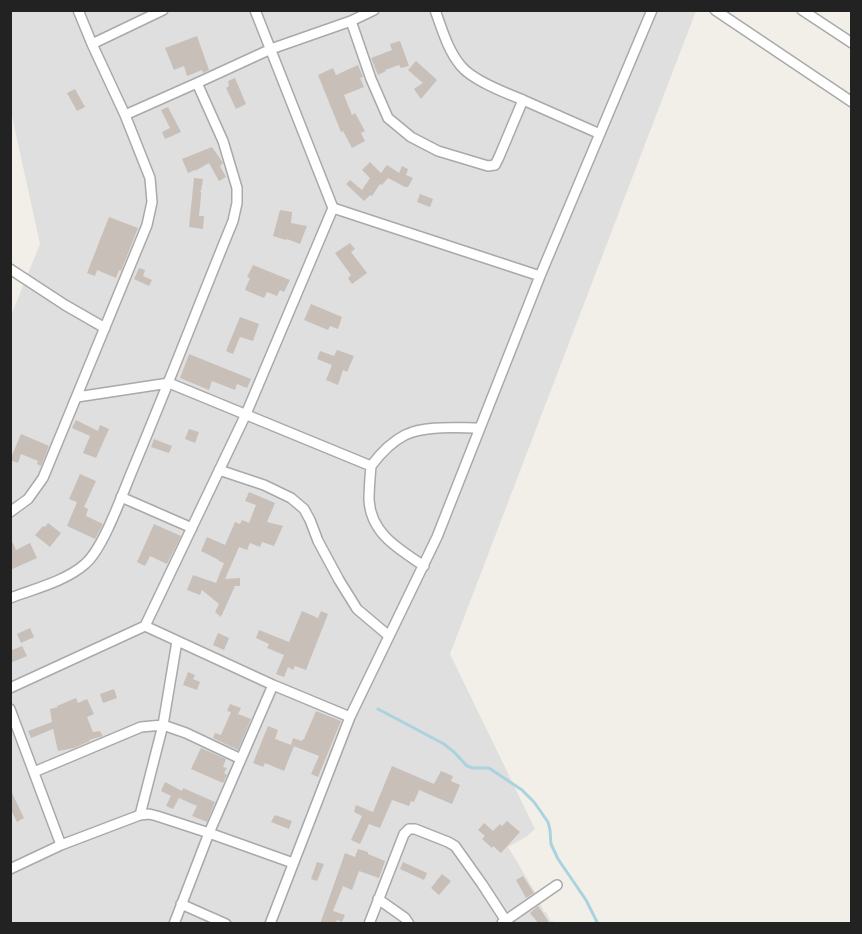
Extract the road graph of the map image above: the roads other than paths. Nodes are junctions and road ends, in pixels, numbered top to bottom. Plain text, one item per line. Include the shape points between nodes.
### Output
1 (78, 10) edge
2 (163, 10) edge
3 (255, 10) edge
4 (374, 10) edge
5 (435, 10) edge
6 (652, 10) edge
7 (715, 10) edge
8 (802, 10) edge
9 (351, 21) junction
10 (852, 43) edge
11 (92, 44) junction
12 (271, 49) junction
13 (197, 83) junction
14 (523, 100) junction
15 (852, 102) edge
16 (126, 115) junction
17 (600, 134) junction
18 (333, 208) junction
19 (10, 269) edge
20 (540, 276) junction
21 (105, 328) junction
22 (169, 382) junction
23 (77, 397) junction
24 (246, 414) junction
25 (479, 428) junction
26 (371, 466) junction
27 (219, 470) junction
28 (121, 497) junction
29 (10, 512) edge
30 (192, 528) junction
31 (424, 566) junction
32 (10, 598) edge
33 (145, 626) junction
34 (389, 636) junction
35 (177, 641) junction
36 (273, 685) junction
37 (10, 688) edge
38 (10, 709) edge
39 (350, 717) junction
40 (163, 725) junction
41 (241, 759) junction
42 (34, 772) junction
43 (140, 815) junction
44 (209, 832) junction
45 (61, 845) junction
46 (293, 863) junction
47 (10, 869) edge
48 (557, 885) dead end
49 (378, 899) junction
50 (181, 904) junction
51 (505, 922) edge
52 (174, 924) edge
53 (226, 924) edge
54 (270, 924) edge
55 (369, 924) edge
56 (409, 924) edge

1 - 11 street
2 - 11 street
3 - 12 street
4 - 9 street
5 - 14 street via 461,68 485,84
6 - 17 street
7 - 15 street
8 - 10 street
9 - 12 street
9 - 14 street via 388,118 411,137 438,151 495,165
11 - 16 street
12 - 13 street
12 - 18 street
13 - 16 street
13 - 22 street via 223,141 237,188 237,203
14 - 17 street
16 - 21 street via 150,178 152,202 147,225
17 - 20 street
18 - 20 street
18 - 24 street
19 - 21 street
20 - 25 street
21 - 23 street
22 - 23 street
22 - 24 street
22 - 28 street
23 - 29 street via 43,478 28,499
24 - 26 street
24 - 27 street
25 - 26 street via 423,430 405,435 384,450
25 - 31 street
26 - 31 street via 369,502 374,521 384,537
27 - 30 street
27 - 34 street via 291,498 304,509 357,609
28 - 30 street
28 - 32 street via 99,547 87,563 65,577
30 - 33 street
31 - 34 street
33 - 35 street
33 - 37 street
34 - 39 street
35 - 36 street
35 - 40 street
36 - 39 street
36 - 41 street
38 - 42 street
39 - 46 street
40 - 41 street
40 - 42 street via 141,728
40 - 43 street
41 - 44 street
42 - 45 street
43 - 44 street via 149,814
43 - 45 street
44 - 46 street
44 - 50 street
45 - 47 street
46 - 54 street
48 - 51 street
49 - 51 street via 404,834 415,829 455,846
49 - 55 street
49 - 56 street
50 - 52 street
50 - 53 street

